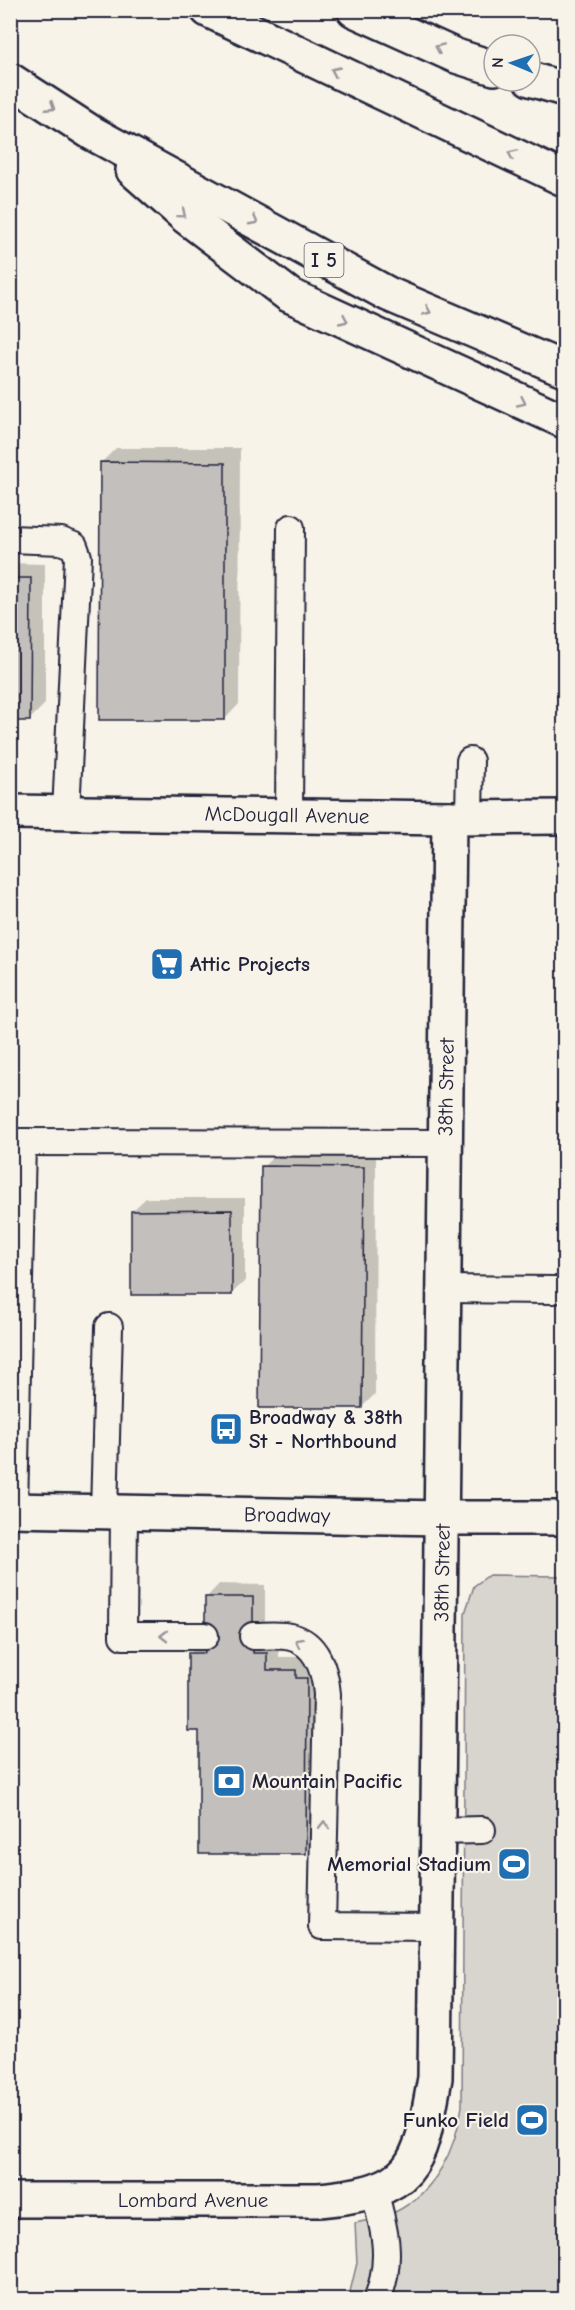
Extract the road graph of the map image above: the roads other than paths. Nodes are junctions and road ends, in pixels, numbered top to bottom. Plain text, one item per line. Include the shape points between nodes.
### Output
1 (208, 10) edge
2 (354, 10) edge
3 (482, 64) edge
4 (10, 80) edge
5 (542, 83) edge
6 (564, 89) edge
7 (92, 133) junction
8 (564, 179) edge
9 (564, 369) edge
10 (564, 421) edge
11 (291, 528) dead end
12 (10, 539) edge
13 (470, 761) dead end
14 (10, 812) edge
15 (66, 813) junction
16 (289, 815) junction
17 (564, 817) edge
18 (459, 818) junction
19 (16, 1142) edge
20 (446, 1143) junction
21 (445, 1289) junction
22 (554, 1290) dead end
23 (110, 1327) dead end
24 (12, 1510) edge
25 (114, 1512) junction
26 (443, 1518) junction
27 (564, 1518) edge
28 (205, 1636) dead end
29 (253, 1636) dead end
30 (482, 1830) dead end
31 (437, 1831) junction
32 (435, 1927) junction
33 (374, 2191) junction
34 (10, 2200) edge
35 (377, 2300) edge

8 -> 1 main road
3 -> 2 main road
4 -> 7 main road, I 5
5 - 6 main road
7 -> 9 main road, I 5 via 388,294
7 -> 10 main road via 184,216 289,295
11 - 16 lane
12 - 15 lane via 61,542 74,546 78,557
13 - 18 lane
14 - 15 main road, McDougall Avenue
15 - 16 main road, McDougall Avenue
16 - 18 main road, McDougall Avenue
17 - 18 main road, McDougall Avenue
18 - 20 main road, 38th Street
19 - 20 lane
19 - 24 lane
20 - 21 main road, 38th Street
21 - 22 lane
21 - 26 main road, 38th Street
23 - 25 lane
24 - 25 main road, Broadway
25 - 26 main road, Broadway
28 -> 25 lane via 123,1636
26 - 27 main road, Broadway
26 - 31 main road, 38th Street
32 -> 29 lane via 322,1926 326,1676 319,1659 291,1637
30 - 31 lane
31 - 32 main road, 38th Street
32 - 33 main road, 38th Street via 435,2078 429,2114 413,2164 403,2176
33 - 34 main road, Lombard Avenue via 319,2200
33 - 35 lane via 387,2257

